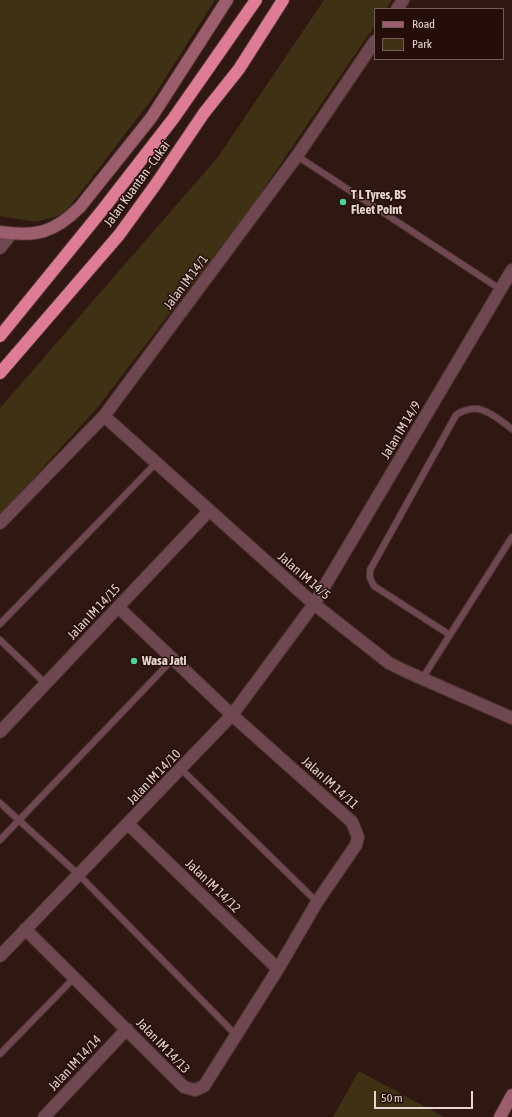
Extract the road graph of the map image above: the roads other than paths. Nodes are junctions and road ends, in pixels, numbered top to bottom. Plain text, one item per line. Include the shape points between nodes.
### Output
1 (228, 0) edge
2 (256, 0) edge
3 (283, 0) edge
4 (374, 42) edge
5 (297, 156) junction
6 (4, 234) edge
7 (0, 248) edge
8 (512, 270) edge
9 (500, 289) junction
10 (0, 336) edge
11 (0, 373) edge
12 (104, 416) junction
13 (512, 429) edge
14 (156, 463) junction
15 (208, 512) junction
16 (0, 523) edge
17 (512, 537) edge
18 (314, 604) junction
19 (118, 607) junction
20 (0, 624) edge
21 (450, 635) junction
22 (0, 640) edge
23 (173, 659) junction
24 (422, 679) junction
25 (46, 684) junction
26 (232, 715) junction
27 (512, 718) edge
28 (0, 732) edge
29 (181, 769) junction
30 (0, 803) edge
31 (19, 821) junction
32 (128, 824) junction
33 (0, 840) edge
34 (78, 874) junction
35 (317, 902) junction
36 (25, 929) junction
37 (0, 956) edge
38 (278, 969) junction
39 (74, 978) junction
40 (127, 1029) junction
41 (235, 1034) junction
42 (0, 1054) edge
43 (512, 1094) edge
44 (44, 1117) edge
45 (500, 1117) edge

1 - 6 street via 151,118 80,207 52,229 20,235
2 - 10 highway, Jalan Kuantan - Cukai via 173,119
3 - 11 highway, Jalan Kuantan - Cukai via 239,69 204,113 119,235
4 - 5 street, Jalan IM 14/1
5 - 9 lane
5 - 12 street, Jalan IM 14/1
6 - 7 street
8 - 9 street, Jalan IM 14/9
9 - 18 street, Jalan IM 14/9
12 - 14 street, Jalan IM 14/5
12 - 16 street, Jalan IM 14/1
13 - 21 lane via 486,410 475,408 456,415 370,570 374,586
14 - 15 street, Jalan IM 14/5
14 - 20 lane
15 - 18 street, Jalan IM 14/5
15 - 19 street, Jalan IM 14/15
17 - 21 lane
18 - 24 street, Jalan IM 14/5 via 389,663
18 - 26 street, Jalan IM 14/10
19 - 23 street, Jalan IM 14/11
19 - 25 street, Jalan IM 14/15
21 - 24 lane
22 - 25 lane
23 - 26 street, Jalan IM 14/11
23 - 31 lane
24 - 27 street, Jalan IM 14/5
25 - 28 street, Jalan IM 14/15
26 - 29 street, Jalan IM 14/10
26 - 35 street, Jalan IM 14/11 via 352,822 356,830 356,845
29 - 32 street, Jalan IM 14/10
29 - 35 lane
30 - 31 lane
31 - 33 lane
31 - 34 lane
32 - 34 street, Jalan IM 14/10
32 - 38 street, Jalan IM 14/12
34 - 36 street, Jalan IM 14/10
34 - 41 lane
35 - 38 street, Jalan IM 14/11
36 - 37 street, Jalan IM 14/10
36 - 39 street, Jalan IM 14/13
38 - 41 street, Jalan IM 14/13
39 - 40 street, Jalan IM 14/13
39 - 42 lane
40 - 41 street, Jalan IM 14/13 via 184,1087 195,1090 204,1086
40 - 44 street, Jalan IM 14/14
43 - 45 street

